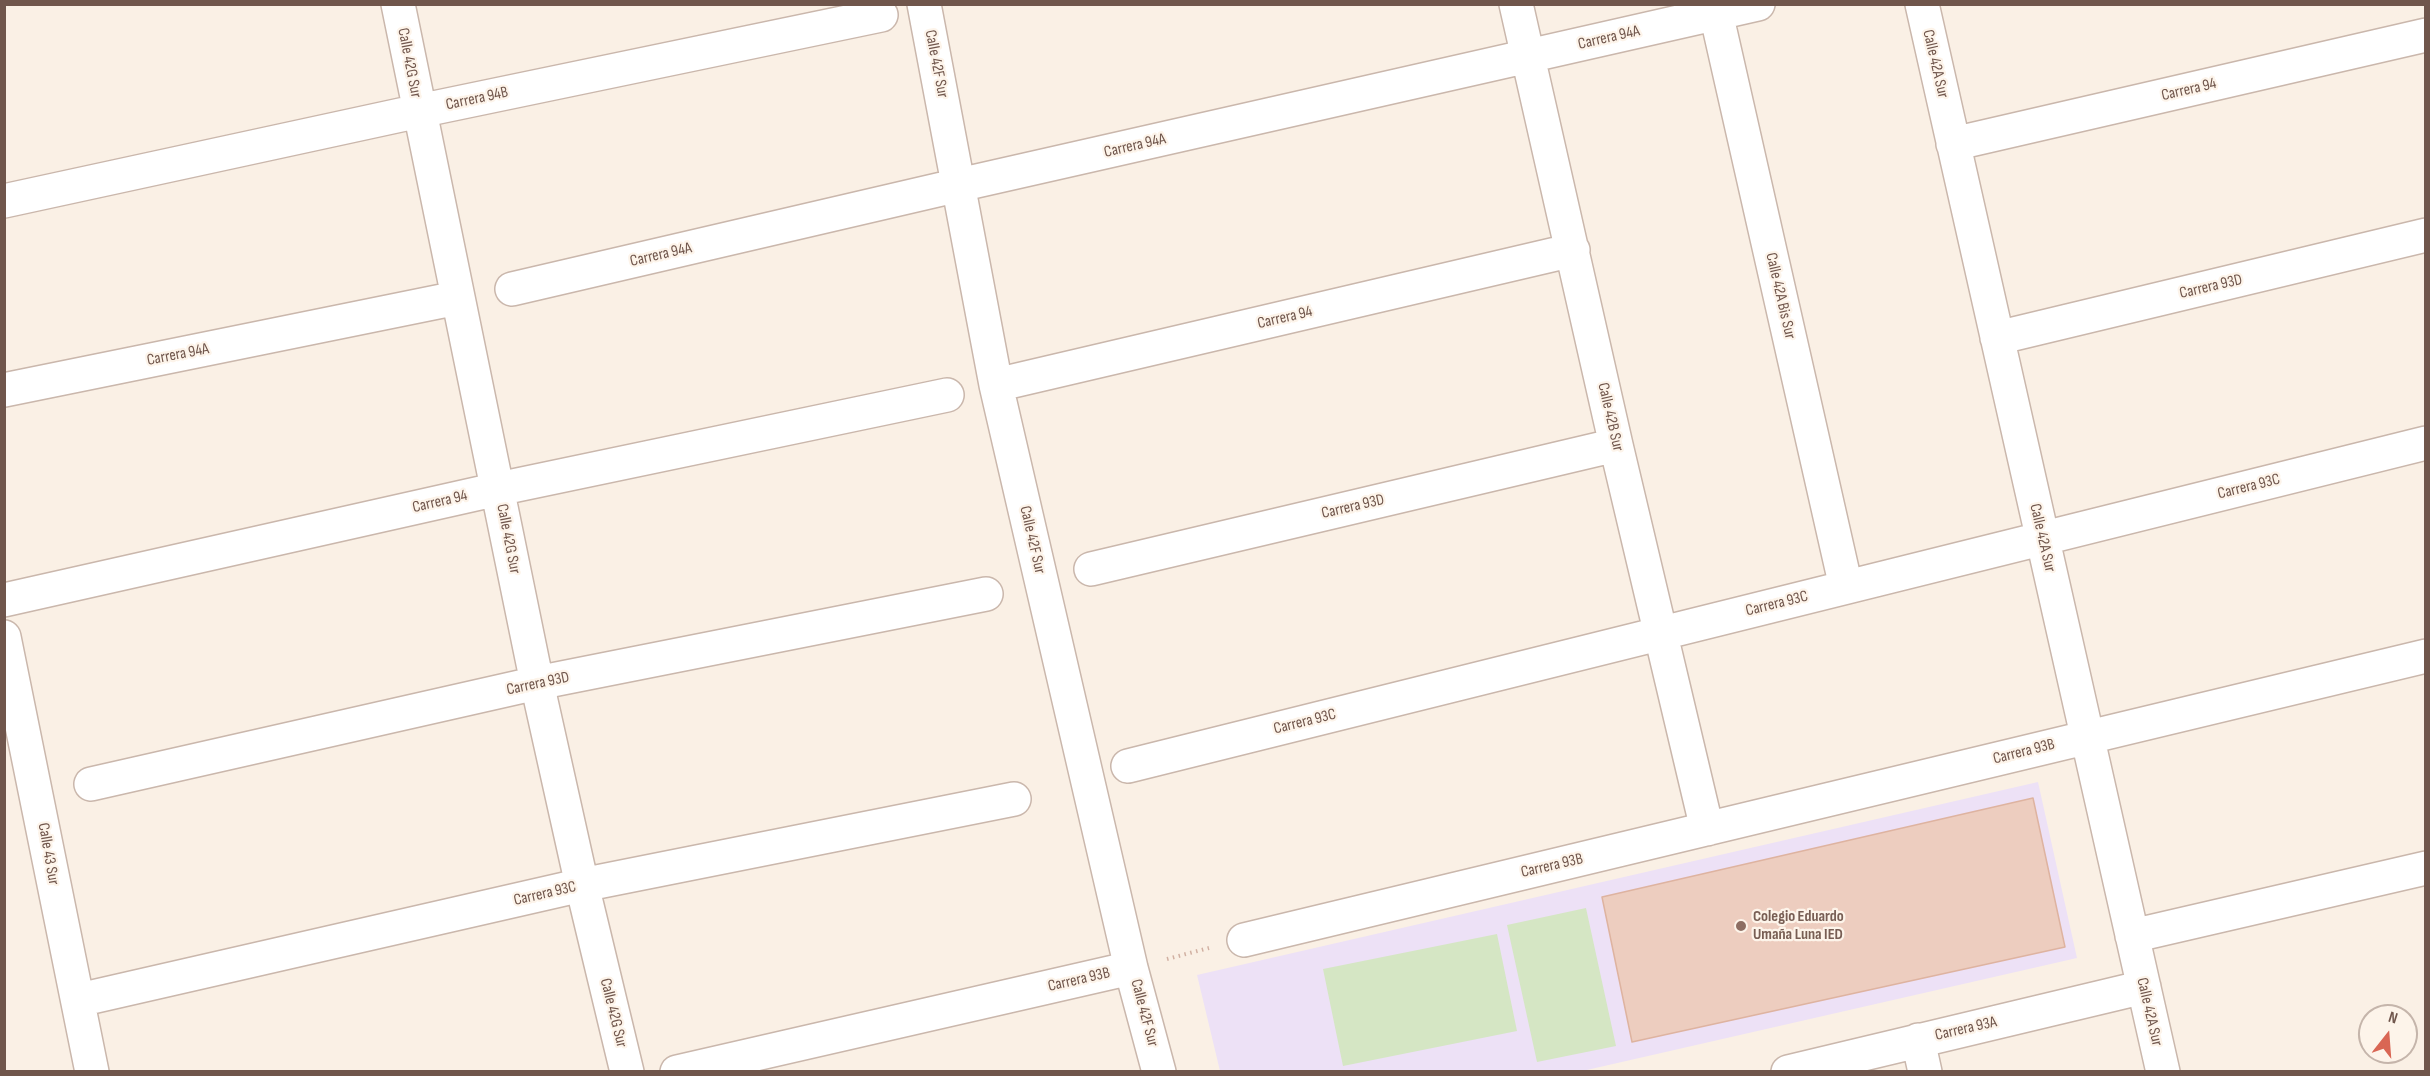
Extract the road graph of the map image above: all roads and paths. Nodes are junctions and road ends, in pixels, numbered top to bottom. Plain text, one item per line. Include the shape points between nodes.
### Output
1 (398, 4) edge
2 (924, 4) edge
3 (1516, 4) edge
4 (1758, 4) edge
5 (1922, 4) edge
6 (1715, 9) edge
7 (881, 15) dead end
8 (2426, 35) edge
9 (1528, 57) junction
10 (419, 111) junction
11 (1953, 144) junction
12 (959, 185) junction
13 (4, 201) edge
14 (2426, 235) edge
15 (1573, 250) junction
16 (512, 289) dead end
17 (457, 298) junction
18 (1997, 338) junction
19 (996, 385) junction
20 (4, 390) edge
21 (947, 395) dead end
22 (2426, 443) edge
23 (1616, 445) junction
24 (498, 489) junction
25 (2043, 538) junction
26 (1091, 569) dead end
27 (1846, 587) junction
28 (986, 594) dead end
29 (4, 600) edge
30 (1661, 633) junction
31 (4, 637) edge
32 (2426, 656) edge
33 (537, 683) junction
34 (2087, 737) junction
35 (1128, 766) dead end
36 (92, 784) dead end
37 (1014, 799) dead end
38 (1707, 829) junction
39 (2426, 868) edge
40 (582, 885) junction
41 (2132, 936) junction
42 (1244, 940) joint
43 (1131, 968) junction
44 (2144, 987) junction
45 (79, 1000) junction
46 (1922, 1056) edge
47 (92, 1071) edge
48 (627, 1071) edge
49 (677, 1071) edge
50 (1159, 1071) edge
51 (1788, 1071) edge
52 (2163, 1071) edge

1 - 10 street, Calle 42G Sur
2 - 12 street, Calle 42F Sur
3 - 9 street, Calle 42B Sur
4 - 6 street, Carrera 94A
5 - 11 street, Calle 42A Sur
6 - 9 street, Carrera 94A
6 - 27 street, Calle 42A Bis Sur
7 - 10 street, Carrera 94B
8 - 11 street, Carrera 94
9 - 12 street, Carrera 94A
9 - 15 street, Calle 42B Sur
10 - 13 street, Carrera 94B
10 - 17 street, Calle 42G Sur
11 - 18 street, Calle 42A Sur
12 - 16 street, Carrera 94A
12 - 19 street, Calle 42F Sur
14 - 18 street, Carrera 93D
15 - 19 street, Carrera 94
15 - 23 street, Calle 42B Sur
17 - 20 street, Carrera 94A
17 - 24 street, Calle 42G Sur
18 - 25 street, Calle 42A Sur
19 - 43 street, Calle 42F Sur
21 - 24 street, Carrera 94
22 - 25 street, Carrera 93C
23 - 26 street, Carrera 93D
23 - 30 street, Calle 42B Sur
24 - 29 street, Carrera 94
24 - 33 street, Calle 42G Sur
25 - 27 street, Carrera 93C
25 - 34 street, Calle 42A Sur
27 - 30 street, Carrera 93C
28 - 33 street, Carrera 93D
30 - 35 street, Carrera 93C
30 - 38 street, Calle 42B Sur
31 - 45 street, Calle 43 Sur
32 - 34 street, Carrera 93B
33 - 36 street, Carrera 93D
33 - 40 street, Calle 42G Sur
34 - 38 street, Carrera 93B
34 - 41 street, Calle 42A Sur
37 - 40 street, Carrera 93C
38 - 42 street, Carrera 93B
39 - 41 street
40 - 45 street, Carrera 93C
40 - 48 street, Calle 42G Sur
41 - 44 street, Calle 42A Sur
42 - 43 path, Carrera 93B
43 - 49 street, Carrera 93B
43 - 50 street, Calle 42F Sur
44 - 46 street, Carrera 93A
44 - 52 street, Calle 42A Sur
45 - 47 street, Calle 43 Sur
46 - 51 street, Carrera 93A

